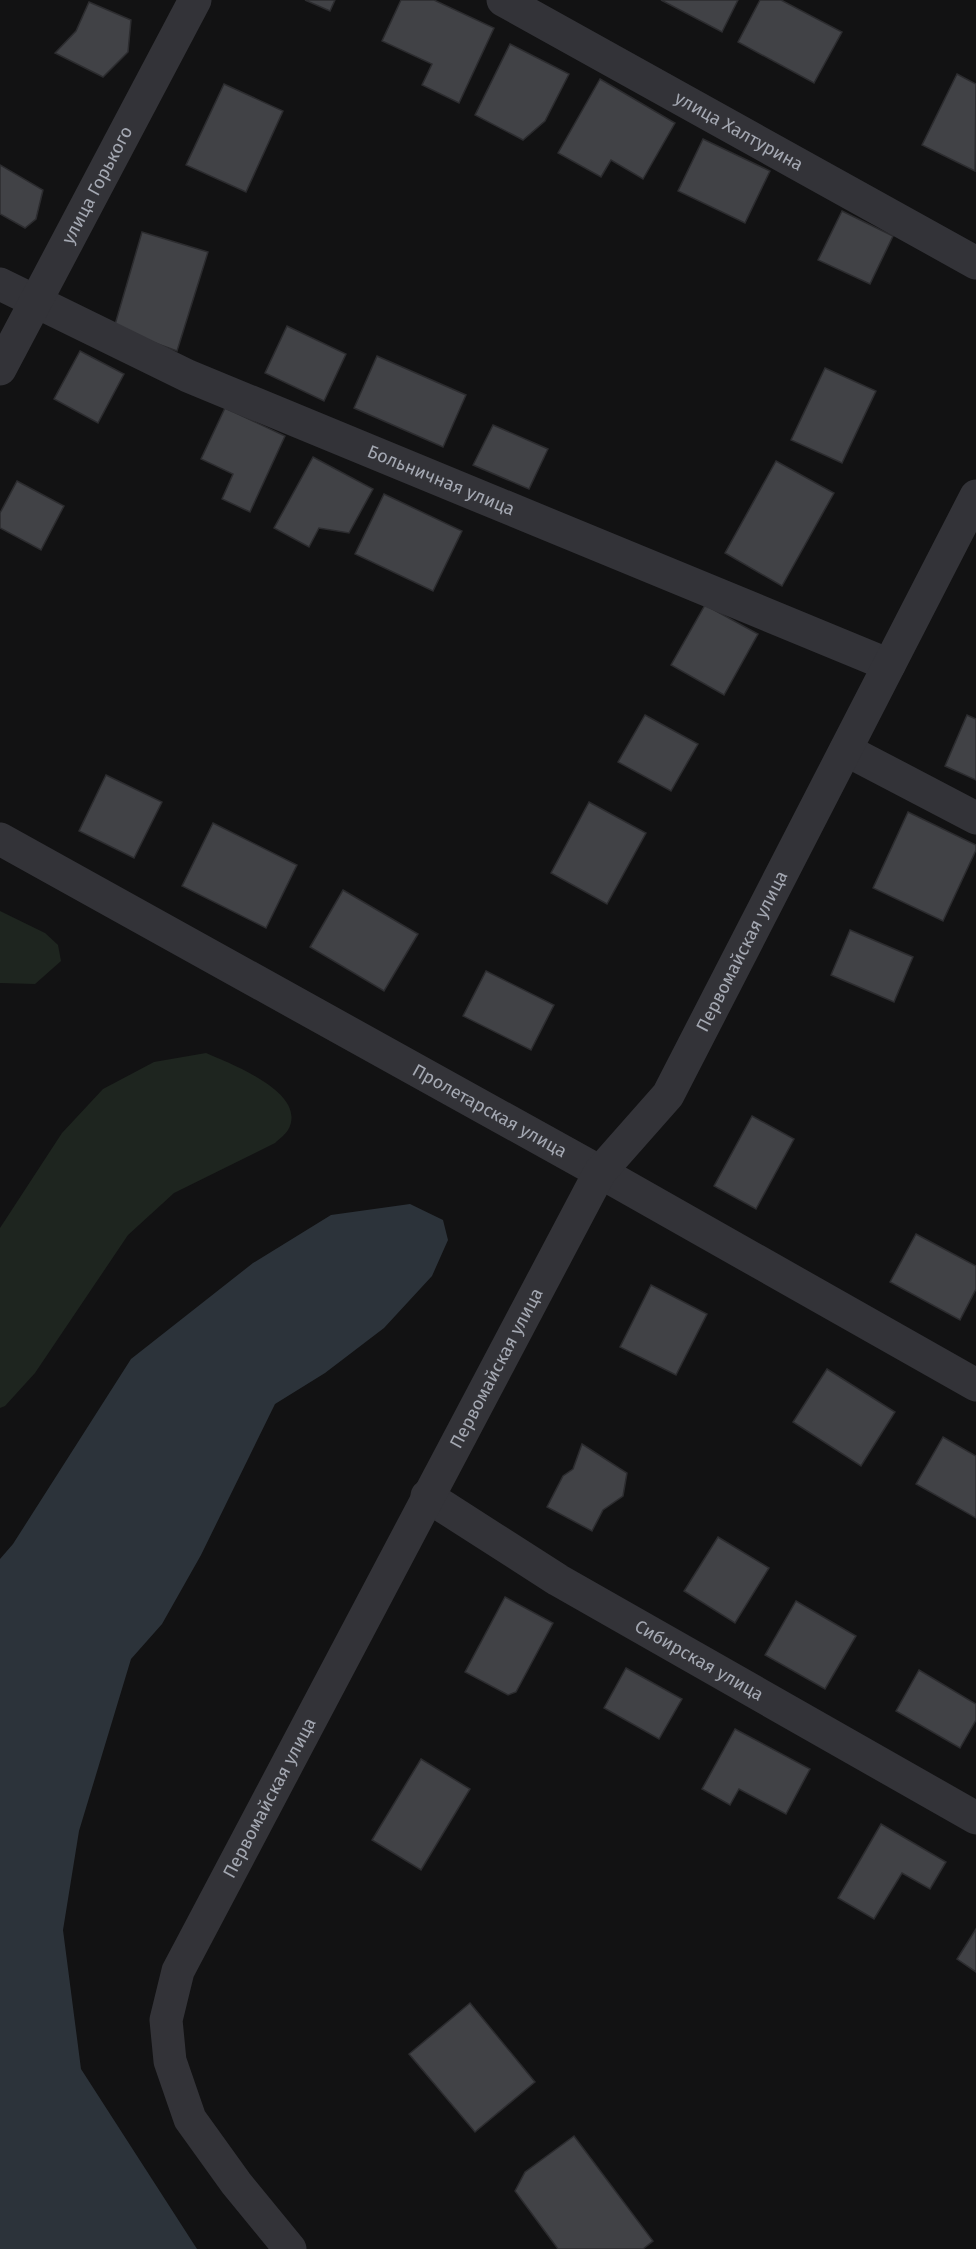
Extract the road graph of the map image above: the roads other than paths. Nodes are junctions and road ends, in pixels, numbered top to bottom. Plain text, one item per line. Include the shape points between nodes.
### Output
1 (195, 0) edge
2 (503, 0) edge
3 (976, 263) edge
4 (0, 284) edge
5 (36, 303) junction
6 (0, 369) edge
7 (976, 496) edge
8 (889, 665) junction
9 (846, 750) junction
10 (976, 818) edge
11 (0, 839) edge
12 (600, 1172) junction
13 (976, 1385) edge
14 (427, 1496) junction
15 (976, 1818) edge
16 (290, 2249) edge

1 - 5 street, улица Горького
2 - 3 street, улица Халтурина
4 - 5 street, Больничная улица
5 - 6 street, улица Горького
5 - 8 street, Больничная улица via 188,376
7 - 8 street, Первомайская улица
8 - 9 street, Первомайская улица
9 - 10 street
9 - 12 street, Первомайская улица via 668,1095
11 - 12 street, Пролетарская улица
12 - 13 street, Пролетарская улица
12 - 14 street, Первомайская улица
14 - 15 street, Сибирская улица via 558,1580
14 - 16 street, Первомайская улица via 178,1971 166,2020 170,2061 190,2119

